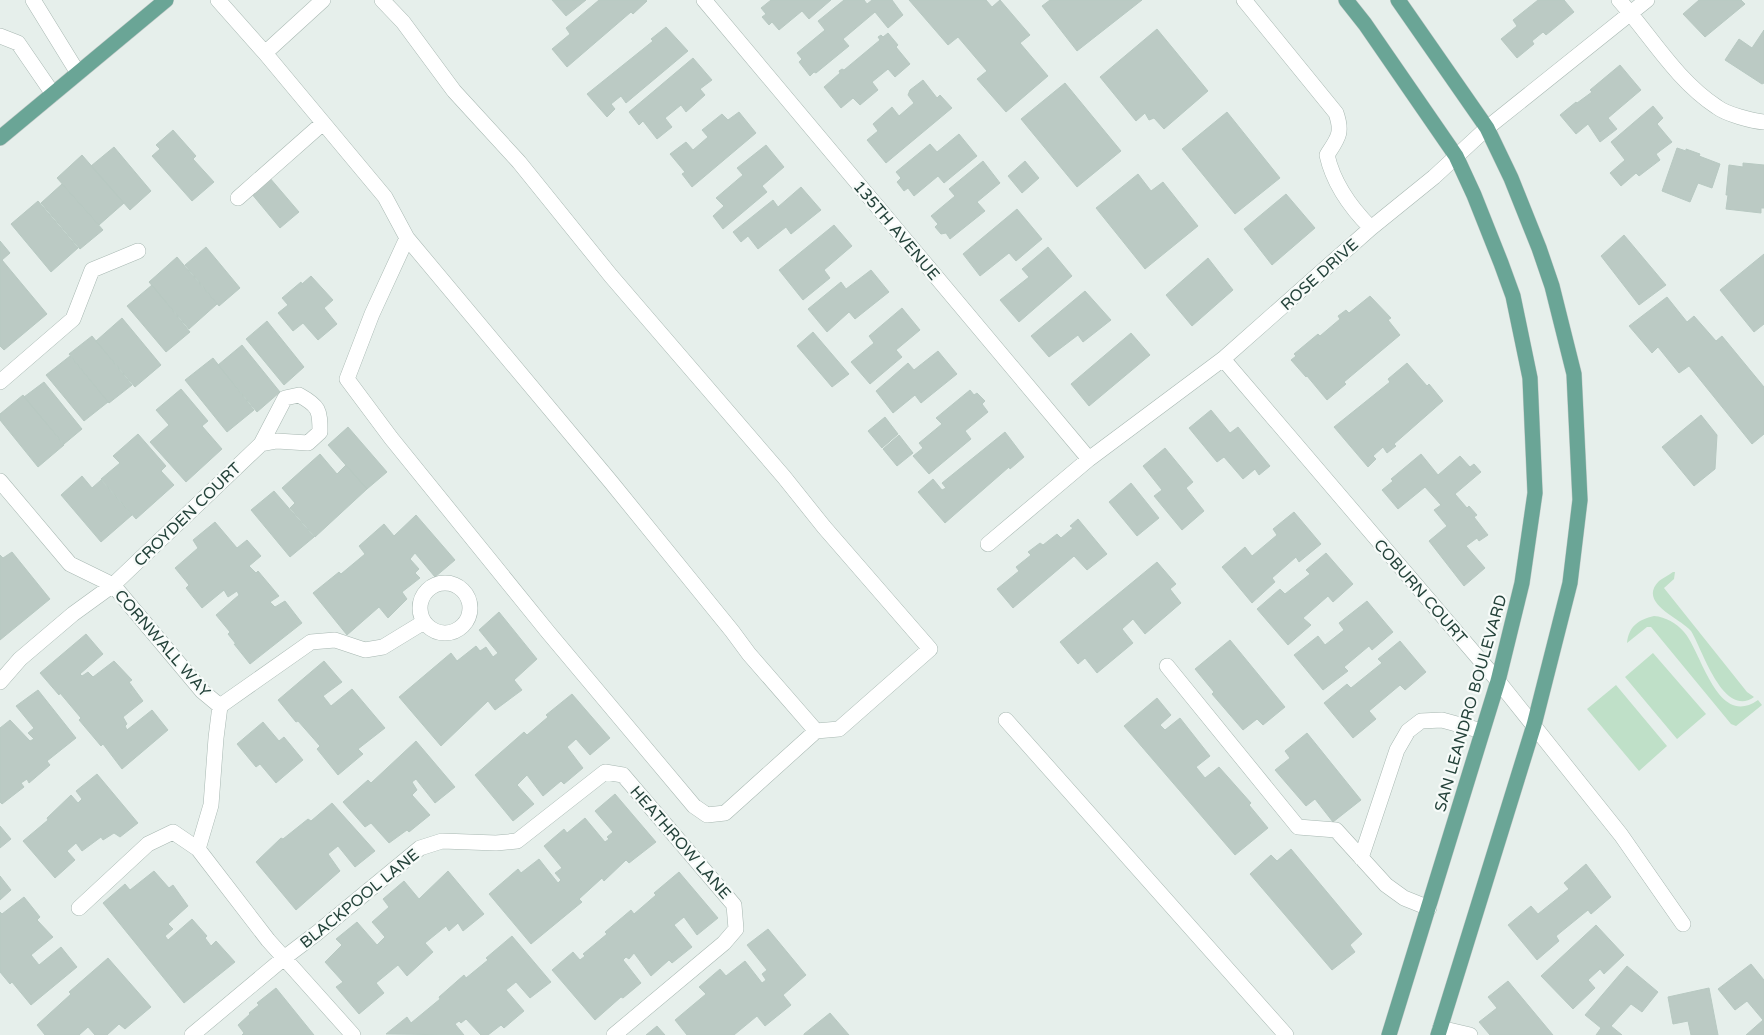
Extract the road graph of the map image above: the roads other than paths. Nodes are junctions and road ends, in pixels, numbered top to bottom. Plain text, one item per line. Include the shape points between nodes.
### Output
1 (33, 0) edge
2 (166, 0) edge
3 (218, 0) edge
4 (324, 0) edge
5 (382, 0) edge
6 (704, 0) edge
7 (1244, 0) edge
8 (1346, 0) edge
9 (1398, 0) edge
10 (1619, 0) edge
11 (1647, 0) edge
12 (1631, 14) junction
13 (0, 36) edge
14 (265, 53) junction
15 (78, 74) junction
16 (53, 94) junction
17 (1764, 122) edge
18 (323, 123) junction
19 (1486, 128) junction
20 (0, 138) edge
21 (1456, 156) junction
22 (238, 198) dead end
23 (1371, 228) junction
24 (407, 238) junction
25 (138, 251) dead end
26 (1223, 359) junction
27 (0, 382) edge
28 (261, 444) dead end
29 (1089, 459) junction
30 (0, 480) edge
31 (988, 544) dead end
32 (113, 585) junction
33 (424, 622) dead end
34 (1166, 666) dead end
35 (1498, 681) junction
36 (0, 682) edge
37 (220, 706) junction
38 (1006, 720) dead end
39 (1534, 725) junction
40 (816, 731) junction
41 (1482, 731) junction
42 (623, 775) joint
43 (198, 849) junction
44 (1361, 858) junction
45 (79, 908) dead end
46 (1429, 908) junction
47 (1684, 924) dead end
48 (284, 958) junction
49 (1439, 1032) edge
50 (192, 1035) edge
51 (353, 1035) edge
52 (614, 1035) edge
53 (1286, 1035) edge
54 (1389, 1035) edge
55 (1470, 1035) edge

1 - 15 street
2 - 15 main road
3 - 14 street
4 - 14 street
5 - 40 street via 403,22 454,91 519,162 611,276 930,649 839,729
6 - 29 street, 135TH AVENUE
7 - 23 street via 1336,113 1340,126 1327,155 1330,170 1355,212
8 - 21 main road, SAN LEANDRO BOULEVARD
9 - 19 main road
10 - 12 street
11 - 12 street, ROSE DRIVE
12 - 17 street via 1686,81 1718,108
12 - 19 street, ROSE DRIVE
13 - 16 street via 18,43
14 - 18 street
15 - 16 main road
16 - 20 main road
18 - 22 street
18 - 24 street via 386,197
19 - 21 street, ROSE DRIVE
19 - 39 main road via 1511,178 1539,248 1574,374 1580,500 1570,583
21 - 23 street, ROSE DRIVE
21 - 35 main road, SAN LEANDRO BOULEVARD via 1510,288 1530,378 1535,494 1522,583
23 - 26 street, ROSE DRIVE
24 - 40 street
24 - 40 street via 347,379 560,647 694,806 707,815 724,813
25 - 27 street via 92,270 73,319
26 - 29 street, ROSE DRIVE
26 - 35 street, COBURN COURT
28 - 32 street, CROYDEN COURT
29 - 31 street, ROSE DRIVE
30 - 32 street, CORNWALL WAY via 70,564
32 - 36 street, CROYDEN COURT via 20,659
32 - 37 street, CORNWALL WAY via 202,691
33 - 37 street via 384,647 365,650 335,640 311,642
34 - 44 street via 1298,827 1336,830
35 - 39 street, COBURN COURT
35 - 41 main road, SAN LEANDRO BOULEVARD
37 - 43 street, CORNWALL WAY via 211,805
38 - 53 street
39 - 47 street, COBURN COURT via 1621,834
39 - 49 main road
41 - 44 street via 1442,720 1421,721 1408,731 1396,750
41 - 46 main road, SAN LEANDRO BOULEVARD
42 - 48 street, BLACKPOOL LANE via 605,772 518,841 442,841 420,848
42 - 52 street, HEATHROW LANE via 734,905 736,929 724,943
43 - 45 street via 173,832 148,844
43 - 48 street
44 - 46 street via 1386,885 1404,898
46 - 54 main road, SAN LEANDRO BOULEVARD
48 - 50 street, BLACKPOOL LANE
48 - 51 street
49 - 55 street

